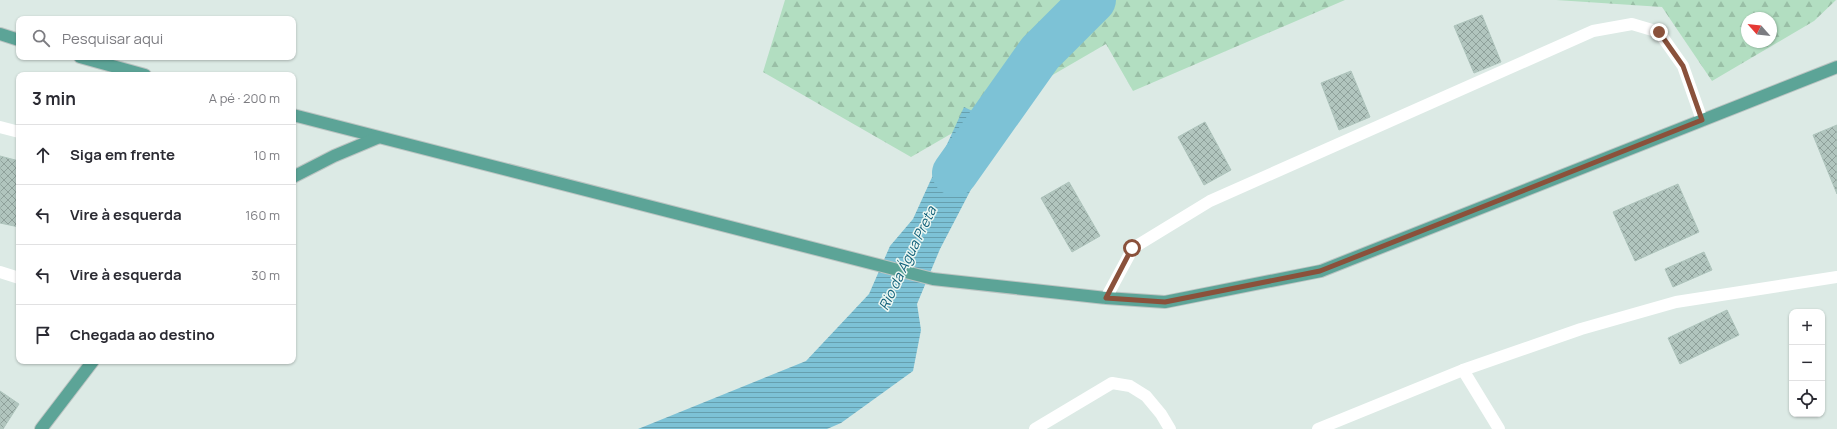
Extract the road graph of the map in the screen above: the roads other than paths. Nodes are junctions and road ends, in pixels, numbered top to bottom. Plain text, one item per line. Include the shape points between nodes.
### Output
1 (0, 34) edge
2 (16, 39) edge
3 (91, 60) edge
4 (99, 62) junction
5 (1837, 67) edge
6 (107, 72) edge
7 (134, 72) edge
8 (296, 116) edge
9 (1702, 120) junction
10 (0, 127) edge
11 (16, 131) edge
12 (377, 138) junction
13 (296, 176) edge
14 (0, 272) edge
15 (16, 277) edge
16 (1837, 278) edge
17 (1106, 298) junction
18 (91, 364) edge
19 (1463, 370) junction
20 (41, 429) edge
21 (1035, 429) edge
22 (1170, 429) edge
23 (1318, 429) edge
24 (1499, 429) edge

1 - 2 main road
3 - 4 main road
4 - 6 main road
4 - 7 main road
5 - 9 main road
8 - 12 main road
9 - 17 main road via 1320,271 1165,302
9 - 17 street via 1683,66 1659,32 1632,24 1593,31 1210,201 1132,248
10 - 11 street
12 - 13 main road via 334,156
12 - 17 main road via 934,279
14 - 15 street
16 - 19 street via 1676,302 1581,329
18 - 20 main road
19 - 23 street
19 - 24 street
21 - 22 street via 1112,383 1130,386 1146,396

